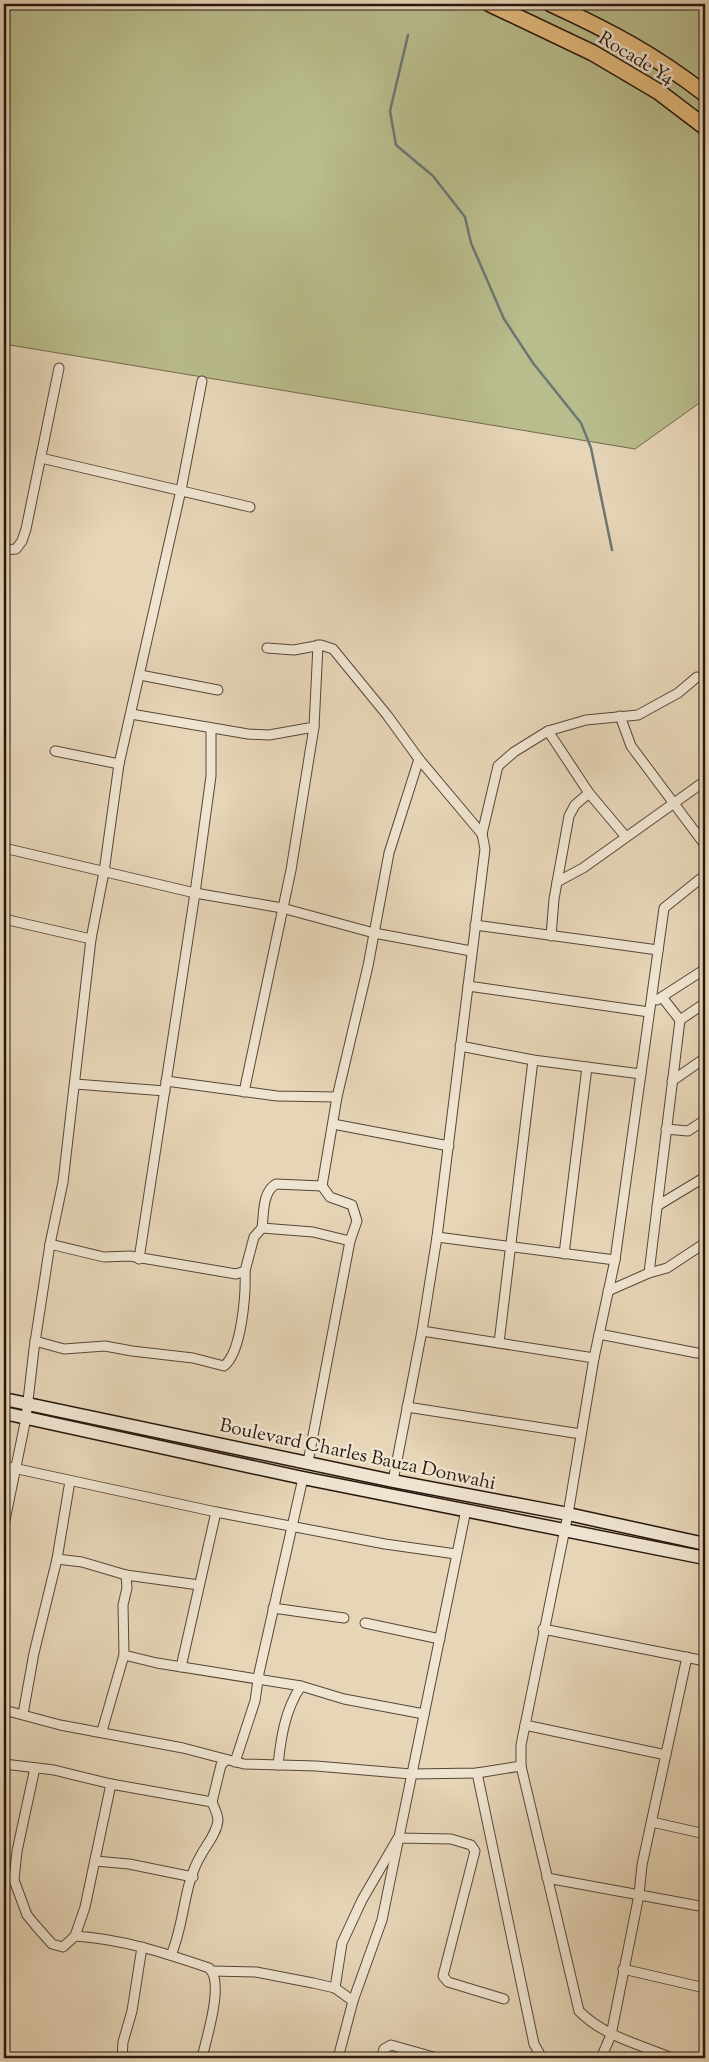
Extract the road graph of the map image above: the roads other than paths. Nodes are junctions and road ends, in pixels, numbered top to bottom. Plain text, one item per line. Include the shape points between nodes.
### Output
1 (490, 4) edge
2 (551, 4) edge
3 (705, 94) edge
4 (705, 127) edge
5 (59, 368) dead end
6 (202, 381) dead end
7 (41, 458) junction
8 (181, 490) junction
9 (250, 507) dead end
10 (4, 550) edge
11 (318, 645) junction
12 (267, 648) dead end
13 (140, 675) junction
14 (697, 677) dead end
15 (218, 690) dead end
16 (131, 714) junction
17 (620, 716) junction
18 (314, 727) junction
19 (212, 729) junction
20 (548, 731) junction
21 (55, 751) dead end
22 (419, 759) junction
23 (119, 764) junction
24 (705, 781) edge
25 (589, 793) junction
26 (674, 803) junction
27 (482, 834) junction
28 (626, 837) junction
29 (705, 845) edge
30 (4, 848) edge
31 (104, 872) junction
32 (705, 876) edge
33 (557, 882) junction
34 (195, 893) junction
35 (282, 908) junction
36 (4, 919) edge
37 (475, 925) junction
38 (374, 933) junction
39 (551, 936) junction
40 (91, 938) junction
41 (658, 950) junction
42 (471, 951) junction
43 (705, 969) edge
44 (468, 986) junction
45 (662, 997) junction
46 (705, 1003) edge
47 (650, 1008) junction
48 (680, 1020) junction
49 (460, 1046) junction
50 (705, 1058) edge
51 (533, 1060) junction
52 (587, 1067) junction
53 (640, 1074) junction
54 (672, 1081) junction
55 (75, 1084) junction
56 (165, 1086) junction
57 (244, 1092) junction
58 (337, 1096) junction
59 (705, 1120) edge
60 (332, 1124) junction
61 (666, 1129) junction
62 (449, 1146) junction
63 (705, 1177) edge
64 (322, 1186) junction
65 (657, 1206) junction
66 (262, 1228) junction
67 (437, 1238) junction
68 (350, 1241) junction
69 (705, 1243) edge
70 (50, 1244) junction
71 (509, 1248) junction
72 (564, 1254) junction
73 (139, 1258) junction
74 (615, 1260) junction
75 (244, 1271) junction
76 (649, 1273) junction
77 (608, 1291) junction
78 (422, 1331) junction
79 (599, 1334) junction
80 (35, 1341) junction
81 (499, 1343) junction
82 (696, 1353) dead end
83 (594, 1358) junction
84 (4, 1398) edge
85 (28, 1404) junction
86 (407, 1407) junction
87 (4, 1414) edge
88 (26, 1418) junction
89 (581, 1434) junction
90 (308, 1462) junction
91 (4, 1466) edge
92 (16, 1470) junction
93 (303, 1478) junction
94 (70, 1481) junction
95 (393, 1481) junction
96 (466, 1510) junction
97 (216, 1512) junction
98 (568, 1514) junction
99 (4, 1524) edge
100 (291, 1525) junction
101 (564, 1530) junction
102 (705, 1544) edge
103 (456, 1554) junction
104 (705, 1558) edge
105 (57, 1559) junction
106 (126, 1575) junction
107 (199, 1585) junction
108 (273, 1608) junction
109 (344, 1618) dead end
110 (365, 1623) dead end
111 (543, 1629) junction
112 (440, 1639) junction
113 (124, 1655) junction
114 (687, 1657) junction
115 (705, 1661) edge
116 (181, 1667) junction
117 (258, 1679) junction
118 (301, 1686) junction
119 (4, 1710) edge
120 (23, 1714) junction
121 (424, 1714) junction
122 (524, 1725) junction
123 (102, 1732) junction
124 (666, 1755) junction
125 (230, 1761) junction
126 (4, 1764) edge
127 (278, 1765) junction
128 (521, 1766) junction
129 (35, 1768) junction
130 (477, 1773) junction
131 (411, 1774) junction
132 (111, 1784) junction
133 (212, 1802) junction
134 (652, 1822) junction
135 (705, 1834) edge
136 (398, 1838) junction
137 (95, 1861) junction
138 (192, 1877) junction
139 (547, 1878) junction
140 (639, 1895) junction
141 (705, 1907) edge
142 (75, 1936) junction
143 (142, 1947) junction
144 (170, 1955) junction
145 (623, 1969) junction
146 (212, 1971) junction
147 (335, 1988) junction
148 (705, 1988) edge
149 (504, 1999) dead end
150 (353, 2001) junction
151 (611, 2035) junction
152 (122, 2058) edge
153 (202, 2058) edge
154 (338, 2058) edge
155 (381, 2058) edge
156 (437, 2058) edge
157 (542, 2058) edge
158 (601, 2058) edge
159 (672, 2058) edge

1 - 4 highway, Rocade Y4 via 593,53 659,92
2 - 3 highway, Rocade Y4 via 610,30 668,66
5 - 7 street
6 - 8 street
7 - 8 street
7 - 10 street via 22,541 16,548
8 - 9 street
8 - 13 street
11 - 12 street via 294,650
11 - 18 street
11 - 22 street via 333,649
13 - 15 street
13 - 16 street
14 - 17 street via 678,692 638,714
16 - 19 street
16 - 23 street
17 - 20 street via 586,720
17 - 26 street via 631,746
18 - 19 street via 269,735
18 - 35 street
19 - 34 street via 211,776
20 - 25 street
20 - 27 street via 498,766
21 - 23 street
22 - 27 street
22 - 38 street via 389,853
23 - 31 street
24 - 26 street
25 - 28 street
25 - 33 street via 575,805 569,816
26 - 28 street
26 - 29 street
27 - 37 street via 485,850
28 - 33 street
30 - 31 street
31 - 34 street
31 - 40 street
32 - 41 street via 664,908
33 - 39 street
34 - 35 street
34 - 56 street
35 - 38 street
35 - 57 street
36 - 40 street
37 - 39 street
37 - 42 street
38 - 42 street
38 - 58 street
39 - 41 street
40 - 55 street
41 - 47 street
42 - 44 street
43 - 45 street
44 - 47 street
44 - 49 street
45 - 47 street
45 - 48 street
46 - 48 street
47 - 53 street
48 - 54 street
49 - 51 street
49 - 62 street
50 - 54 street
51 - 52 street
51 - 71 street
52 - 53 street
52 - 72 street
53 - 74 street
54 - 61 street
55 - 56 street
55 - 70 street via 63,1182
56 - 57 street
56 - 73 street
57 - 58 street via 277,1096
58 - 60 street
59 - 61 street via 688,1131
60 - 62 street
60 - 64 street
61 - 65 street
62 - 67 street
63 - 65 street
64 - 66 street via 276,1184 270,1187
64 - 68 street via 330,1197 352,1205 356,1212 358,1221
65 - 76 street
66 - 68 street via 313,1232
66 - 75 street via 254,1237
67 - 71 street
67 - 78 street
68 - 90 street
69 - 76 street via 667,1268
70 - 73 street via 104,1257
70 - 80 street
71 - 72 street
71 - 81 street
72 - 74 street
73 - 75 street via 236,1274
74 - 77 street
75 - 80 street via 246,1288 240,1328 231,1361 224,1366 194,1358 105,1346 64,1349
76 - 77 street
77 - 79 street
78 - 81 street
78 - 86 street
79 - 82 street
79 - 83 street
80 - 85 street
81 - 83 street
83 - 89 street
84 - 85 main road, Boulevard Charles Bauza Donwahi
85 - 88 street
85 - 90 main road, Boulevard Charles Bauza Donwahi
86 - 89 street
86 - 95 street
87 - 88 main road, Boulevard Charles Bauza Donwahi
88 - 92 street
88 - 93 main road, Boulevard Charles Bauza Donwahi
89 - 98 street
90 - 95 main road, Boulevard Charles Bauza Donwahi
91 - 92 street
92 - 94 street
92 - 99 street
93 - 96 main road, Boulevard Charles Bauza Donwahi
93 - 100 street
94 - 97 street
94 - 105 street
95 - 98 main road, Boulevard Charles Bauza Donwahi
96 - 101 main road, Boulevard Charles Bauza Donwahi
96 - 103 street
97 - 100 street
97 - 107 street
98 - 101 street
98 - 102 main road, Boulevard Charles Bauza Donwahi
100 - 103 street
100 - 108 street
101 - 104 main road, Boulevard Charles Bauza Donwahi
101 - 111 street
103 - 112 street
105 - 106 street via 82,1562
105 - 120 street
106 - 107 street
106 - 113 street
107 - 116 street
108 - 109 street
108 - 117 street
110 - 112 street
111 - 114 street
111 - 122 street
112 - 121 street
113 - 116 street
113 - 123 street
114 - 115 street
114 - 124 street
116 - 117 street
117 - 118 street
117 - 125 street via 255,1701
118 - 121 street via 313,1692
118 - 127 street via 285,1720
119 - 120 street
120 - 123 street via 60,1725
121 - 131 street
122 - 124 street
122 - 128 street via 520,1745
123 - 125 street
124 - 134 street
125 - 127 street
125 - 133 street via 221,1765
126 - 129 street
127 - 131 street
128 - 130 street
128 - 139 street
129 - 132 street
129 - 142 street via 14,1880 27,1915 52,1944 64,1947
130 - 131 street
130 - 157 street via 534,2044
131 - 136 street
132 - 133 street
132 - 137 street
133 - 138 street via 218,1820
134 - 135 street
134 - 140 street
136 - 147 street via 362,1900 342,1943
136 - 149 street via 451,1839 471,1845 474,1851 443,1976 448,1982
136 - 150 street via 382,1920
137 - 138 street via 129,1864
137 - 142 street
138 - 144 street via 178,1936
139 - 140 street
139 - 151 street via 575,2004 590,2023
140 - 141 street
140 - 145 street
142 - 143 street
143 - 144 street
143 - 152 street
144 - 146 street
145 - 148 street
145 - 151 street
146 - 147 street via 256,1972
146 - 153 street via 215,1980 214,2009
147 - 150 street
150 - 154 street
151 - 158 street
151 - 159 street
155 - 156 street via 384,2049 391,2045

